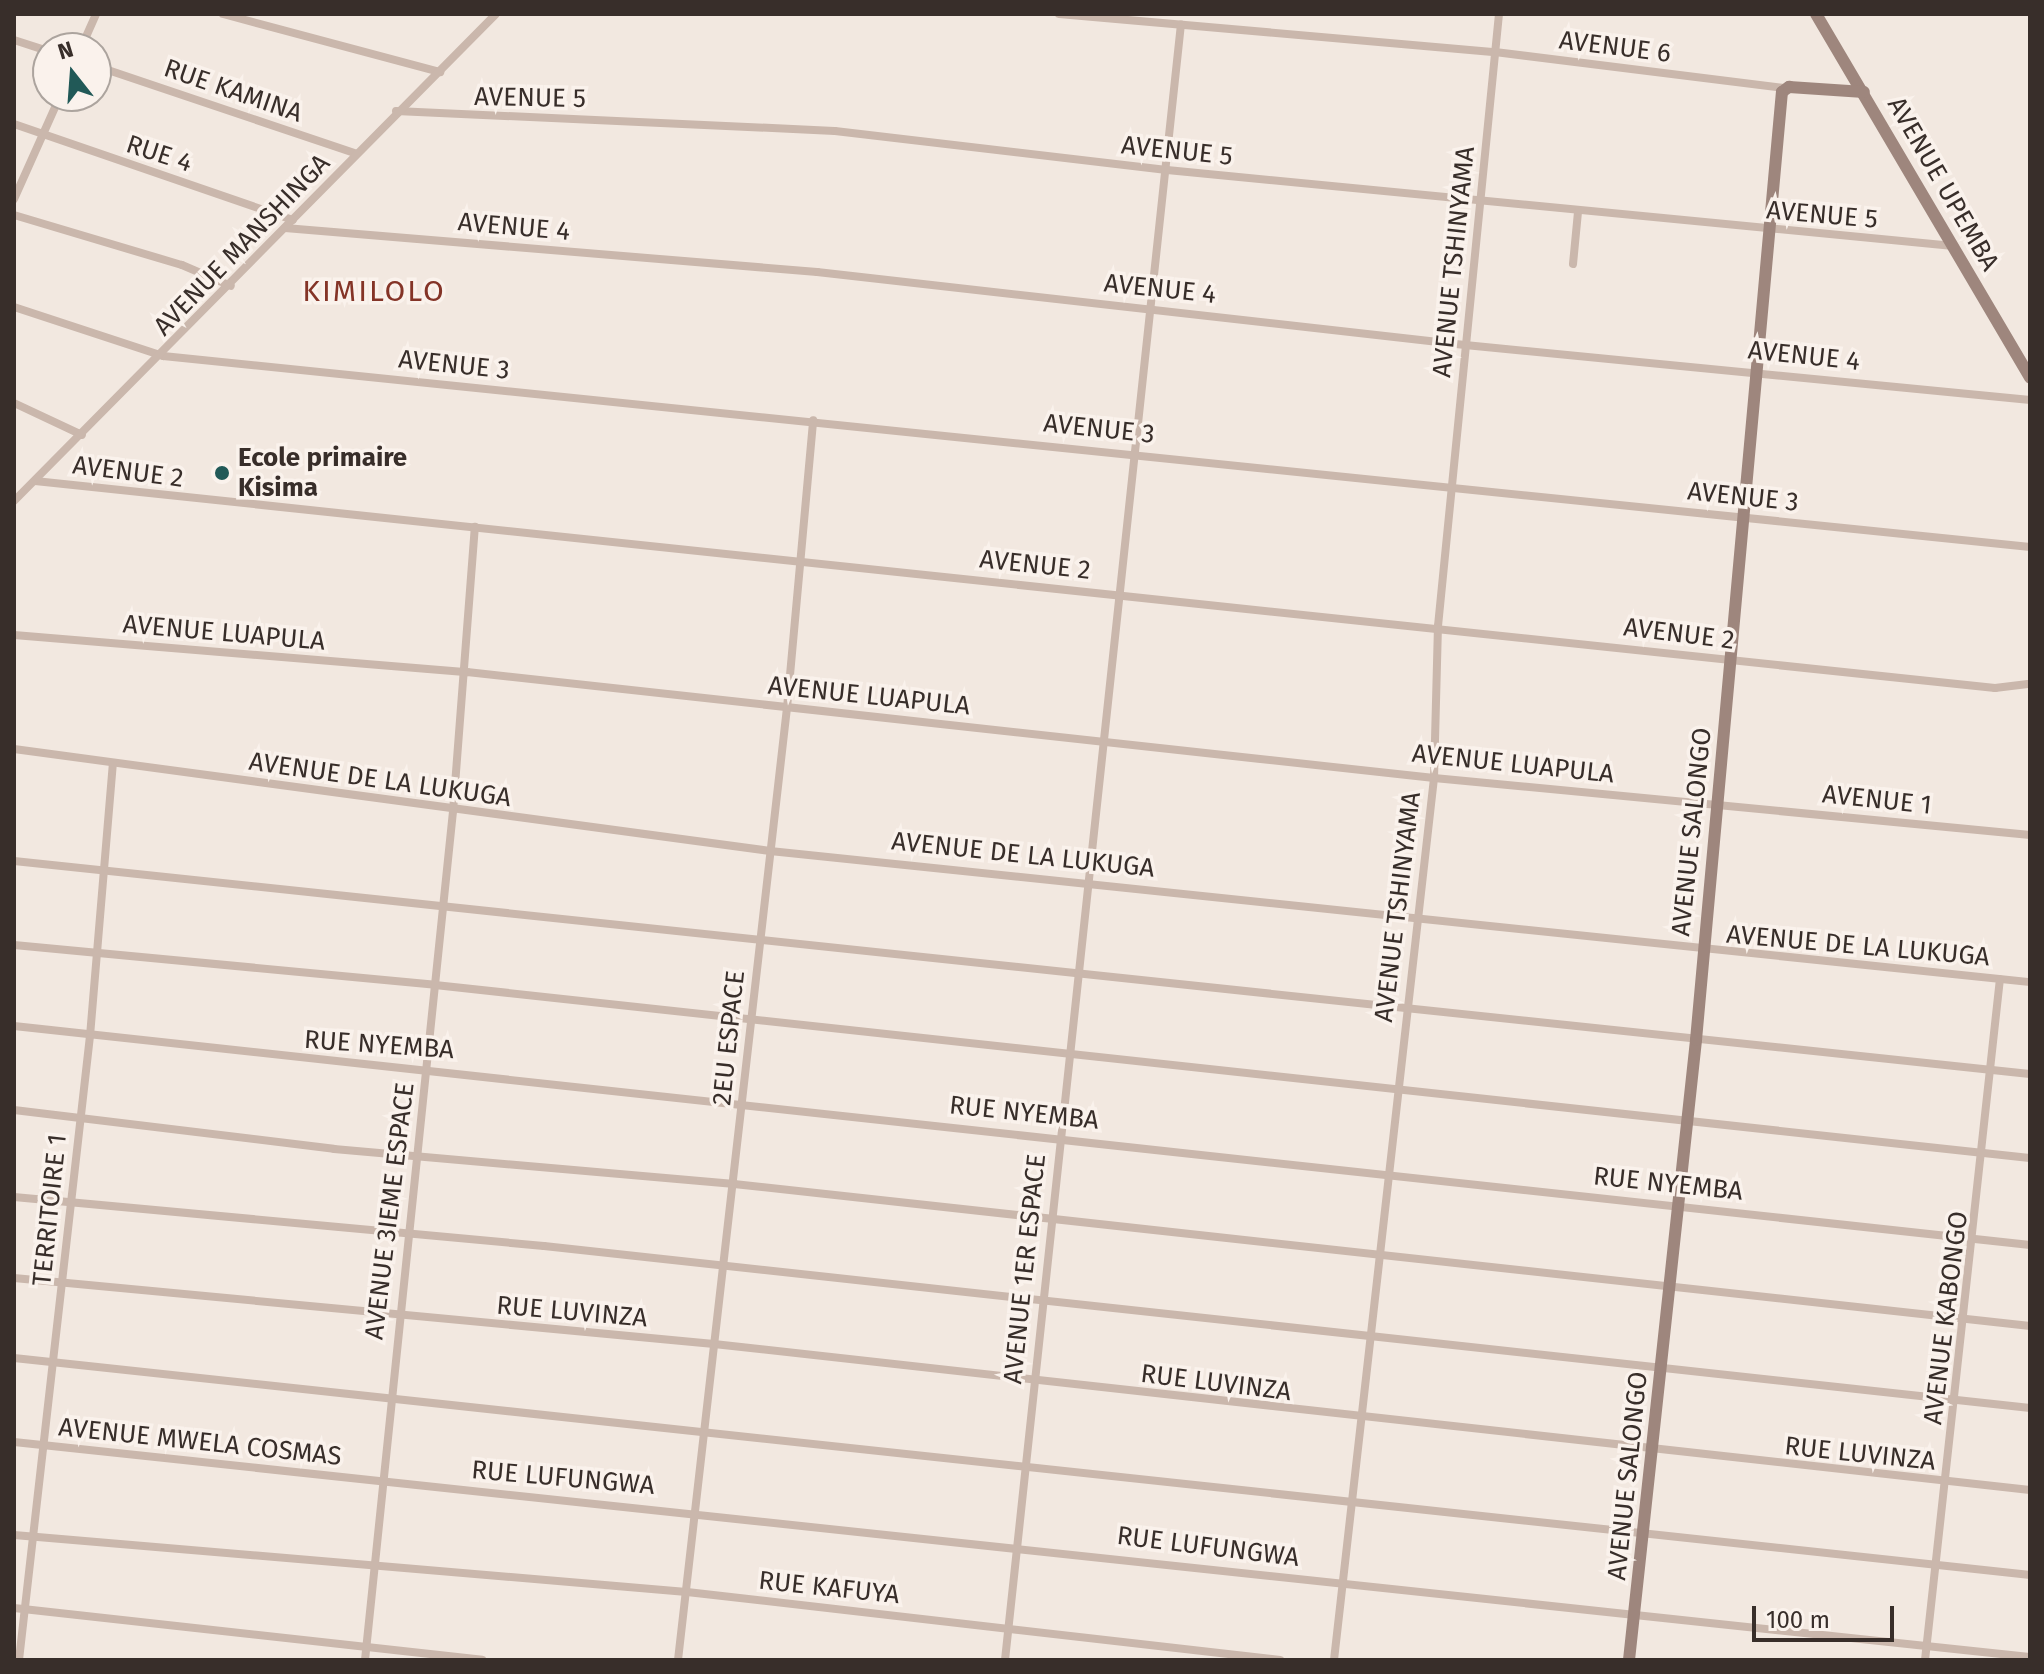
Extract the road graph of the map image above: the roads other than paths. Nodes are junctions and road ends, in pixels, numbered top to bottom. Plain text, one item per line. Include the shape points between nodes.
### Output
1 (223, 14) edge
2 (496, 14) edge
3 (1059, 14) edge
4 (1198, 14) edge
5 (1499, 14) edge
6 (1816, 14) edge
7 (1181, 24) junction
8 (1197, 26) junction
9 (1495, 52) junction
10 (112, 71) edge
11 (440, 72) junction
12 (1784, 88) junction
13 (1864, 92) junction
14 (396, 111) junction
15 (53, 112) edge
16 (14, 124) edge
17 (42, 138) junction
18 (357, 154) junction
19 (1167, 170) junction
20 (14, 199) edge
21 (1482, 201) junction
22 (1578, 212) junction
23 (14, 215) edge
24 (293, 220) junction
25 (285, 228) junction
26 (1768, 231) junction
27 (1953, 246) junction
28 (1573, 264) dead end
29 (231, 286) junction
30 (14, 307) edge
31 (1149, 308) junction
32 (1465, 345) junction
33 (163, 356) junction
34 (1754, 370) junction
35 (2030, 378) edge
36 (2030, 400) edge
37 (14, 403) edge
38 (813, 420) junction
39 (82, 435) junction
40 (1134, 452) junction
41 (35, 481) junction
42 (1451, 487) junction
43 (14, 501) edge
44 (1740, 516) junction
45 (475, 527) junction
46 (2030, 547) edge
47 (801, 561) junction
48 (1119, 594) junction
49 (1438, 626) junction
50 (14, 635) edge
51 (1726, 660) junction
52 (467, 672) junction
53 (2030, 684) edge
54 (787, 708) junction
55 (1102, 739) junction
56 (14, 749) edge
57 (113, 763) junction
58 (1434, 778) junction
59 (1719, 804) junction
60 (453, 811) junction
61 (2030, 835) edge
62 (770, 851) junction
63 (14, 861) edge
64 (103, 872) junction
65 (1088, 880) junction
66 (443, 902) junction
67 (1418, 921) junction
68 (760, 937) junction
69 (14, 945) edge
70 (1702, 951) junction
71 (98, 954) junction
72 (1077, 977) junction
73 (2000, 979) junction
74 (2030, 982) edge
75 (435, 985) junction
76 (1406, 1009) junction
77 (751, 1019) junction
78 (14, 1026) edge
79 (90, 1036) junction
80 (1696, 1040) junction
81 (1067, 1052) junction
82 (427, 1067) junction
83 (1991, 1070) junction
84 (2030, 1074) edge
85 (1396, 1089) junction
86 (741, 1102) junction
87 (14, 1110) edge
88 (80, 1116) junction
89 (1686, 1122) junction
90 (1059, 1135) junction
91 (1986, 1153) junction
92 (418, 1156) junction
93 (2030, 1158) edge
94 (1386, 1173) junction
95 (734, 1184) junction
96 (14, 1197) edge
97 (71, 1202) junction
98 (1679, 1205) junction
99 (1050, 1218) junction
100 (407, 1237) junction
101 (1974, 1239) junction
102 (2030, 1245) edge
103 (1379, 1256) junction
104 (724, 1266) junction
105 (14, 1278) edge
106 (64, 1282) junction
107 (1670, 1287) junction
108 (1041, 1300) junction
109 (398, 1316) junction
110 (1966, 1323) junction
111 (2030, 1326) edge
112 (1370, 1339) junction
113 (714, 1344) junction
114 (14, 1358) edge
115 (55, 1360) junction
116 (1662, 1370) junction
117 (1032, 1381) junction
118 (390, 1400) junction
119 (1956, 1402) junction
120 (2030, 1408) edge
121 (1359, 1420) junction
122 (704, 1428) junction
123 (14, 1442) edge
124 (44, 1445) junction
125 (1652, 1451) junction
126 (1025, 1463) junction
127 (381, 1482) junction
128 (1948, 1484) junction
129 (2030, 1490) edge
130 (1350, 1504) junction
131 (694, 1510) junction
132 (1646, 1534) junction
133 (14, 1535) edge
134 (36, 1537) junction
135 (1015, 1545) junction
136 (374, 1565) junction
137 (1939, 1566) junction
138 (2030, 1575) edge
139 (1341, 1583) junction
140 (687, 1592) junction
141 (14, 1608) edge
142 (27, 1609) junction
143 (1635, 1616) junction
144 (1009, 1625) junction
145 (1927, 1645) junction
146 (366, 1647) junction
147 (2030, 1657) edge
148 (19, 1660) edge
149 (365, 1660) edge
150 (482, 1660) edge
151 (678, 1660) edge
152 (1005, 1660) edge
153 (1280, 1660) edge
154 (1334, 1660) edge
155 (1629, 1660) edge
156 (1925, 1660) edge

1 - 11 street
2 - 11 street, AVENUE MANSHINGA
3 - 7 street, AVENUE 6
4 - 8 street
5 - 9 street, AVENUE TSHINYAMA
6 - 13 street, AVENUE UPEMBA
7 - 8 street, AVENUE 6
7 - 19 street, AVENUE 1ER ESPACE
8 - 9 street, AVENUE 6
9 - 12 street, AVENUE 6
9 - 21 street, AVENUE TSHINYAMA
10 - 18 street, RUE KAMINA
11 - 14 street, AVENUE MANSHINGA
12 - 13 street
12 - 26 street, AVENUE SALONGO
13 - 27 street, AVENUE UPEMBA
14 - 18 street, AVENUE MANSHINGA
14 - 19 street, AVENUE 5 via 835,131
15 - 17 street
16 - 17 street, RUE 4
17 - 20 street
17 - 24 street, RUE 4
18 - 24 street, AVENUE MANSHINGA
19 - 21 street, AVENUE 5
19 - 31 street, AVENUE 1ER ESPACE
21 - 22 street, AVENUE 5
21 - 32 street, AVENUE TSHINYAMA
22 - 26 street, AVENUE 5
22 - 28 street
23 - 29 street via 182,265
24 - 25 street, AVENUE MANSHINGA
25 - 29 street, AVENUE MANSHINGA
25 - 31 street, AVENUE 4
26 - 27 street, AVENUE 5
26 - 34 street, AVENUE SALONGO
27 - 35 street, AVENUE UPEMBA
29 - 33 street, AVENUE MANSHINGA
30 - 33 street, AVENUE 3
31 - 32 street, AVENUE 4
31 - 40 street, AVENUE 1ER ESPACE
32 - 34 street, AVENUE 4
32 - 42 street, AVENUE TSHINYAMA
33 - 38 street, AVENUE 3
33 - 39 street, AVENUE MANSHINGA
34 - 36 street, AVENUE 4
34 - 44 street, AVENUE SALONGO
37 - 39 street
38 - 40 street, AVENUE 3
38 - 47 street, 2EU ESPACE
39 - 41 street, AVENUE MANSHINGA
40 - 42 street, AVENUE 3
40 - 48 street, AVENUE 1ER ESPACE
41 - 43 street, AVENUE MANSHINGA
41 - 45 street, AVENUE 2
42 - 44 street, AVENUE 3
42 - 49 street, AVENUE TSHINYAMA
44 - 46 street, AVENUE 3
44 - 51 street, AVENUE SALONGO
45 - 47 street, AVENUE 2
45 - 52 street, AVENUE 3IEME ESPACE
47 - 48 street, AVENUE 2
47 - 54 street, 2EU ESPACE
48 - 49 street, AVENUE 2
48 - 55 street, AVENUE 1ER ESPACE
49 - 51 street, AVENUE 2
49 - 58 street, AVENUE TSHINYAMA
50 - 52 street, AVENUE LUAPULA
51 - 53 street, AVENUE 2 via 1995,688
51 - 59 street, AVENUE SALONGO
52 - 54 street, AVENUE LUAPULA
52 - 60 street, AVENUE 3IEME ESPACE
54 - 55 street, AVENUE LUAPULA
54 - 62 street, 2EU ESPACE
55 - 58 street, AVENUE LUAPULA
55 - 65 street, AVENUE 1ER ESPACE
56 - 57 street, AVENUE DE LA LUKUGA
57 - 60 street, AVENUE DE LA LUKUGA
57 - 64 street, TERRITOIRE 1
58 - 59 street, AVENUE LUAPULA
58 - 67 street, AVENUE TSHINYAMA
59 - 61 street, AVENUE 1
59 - 70 street, AVENUE SALONGO
60 - 62 street, AVENUE DE LA LUKUGA
60 - 66 street, AVENUE 3IEME ESPACE
62 - 65 street, AVENUE DE LA LUKUGA
62 - 68 street, 2EU ESPACE
63 - 64 street
64 - 66 street
64 - 71 street, TERRITOIRE 1
65 - 67 street, AVENUE DE LA LUKUGA
65 - 72 street, AVENUE 1ER ESPACE
66 - 68 street
66 - 75 street, AVENUE 3IEME ESPACE
67 - 70 street, AVENUE DE LA LUKUGA
67 - 76 street, AVENUE TSHINYAMA
68 - 72 street
68 - 77 street, 2EU ESPACE
69 - 71 street
70 - 73 street, AVENUE DE LA LUKUGA
70 - 80 street, AVENUE SALONGO
71 - 75 street
71 - 79 street, TERRITOIRE 1
72 - 76 street
72 - 81 street, AVENUE 1ER ESPACE
73 - 74 street, AVENUE DE LA LUKUGA
73 - 83 street, AVENUE KABONGO
75 - 77 street
75 - 82 street, AVENUE 3IEME ESPACE
76 - 80 street
76 - 85 street, AVENUE TSHINYAMA
77 - 81 street
77 - 86 street, 2EU ESPACE
78 - 79 street, RUE NYEMBA
79 - 82 street, RUE NYEMBA via 346,1065
79 - 88 street, TERRITOIRE 1
80 - 83 street
80 - 89 street, AVENUE SALONGO
81 - 85 street
81 - 90 street, AVENUE 1ER ESPACE
82 - 86 street, RUE NYEMBA
82 - 92 street, AVENUE 3IEME ESPACE
83 - 84 street
83 - 91 street, AVENUE KABONGO
85 - 89 street
85 - 94 street, AVENUE TSHINYAMA
86 - 90 street, RUE NYEMBA
86 - 95 street, 2EU ESPACE
87 - 88 street
88 - 92 street
88 - 97 street, TERRITOIRE 1
89 - 91 street
89 - 98 street, AVENUE SALONGO
90 - 94 street, RUE NYEMBA
90 - 99 street, AVENUE 1ER ESPACE
91 - 93 street
91 - 101 street, AVENUE KABONGO
92 - 95 street
92 - 100 street, AVENUE 3IEME ESPACE
94 - 98 street, RUE NYEMBA
94 - 103 street, AVENUE TSHINYAMA
95 - 99 street
95 - 104 street, 2EU ESPACE
96 - 97 street
97 - 100 street
97 - 106 street, TERRITOIRE 1
98 - 101 street, RUE NYEMBA
98 - 107 street, AVENUE SALONGO
99 - 103 street
99 - 108 street, AVENUE 1ER ESPACE
100 - 104 street
100 - 109 street, AVENUE 3IEME ESPACE
101 - 102 street, RUE NYEMBA
101 - 110 street, AVENUE KABONGO
103 - 107 street
103 - 112 street, AVENUE TSHINYAMA
104 - 108 street
104 - 113 street, 2EU ESPACE
105 - 106 street, RUE LUVINZA
106 - 109 street, RUE LUVINZA
106 - 115 street, TERRITOIRE 1
107 - 110 street
107 - 116 street, AVENUE SALONGO
108 - 112 street
108 - 117 street, AVENUE 1ER ESPACE
109 - 113 street, RUE LUVINZA
109 - 118 street, AVENUE 3IEME ESPACE
110 - 111 street
110 - 119 street, AVENUE KABONGO
112 - 116 street
112 - 121 street, AVENUE TSHINYAMA
113 - 117 street, RUE LUVINZA
113 - 122 street, 2EU ESPACE
114 - 115 street
115 - 118 street
115 - 124 street, TERRITOIRE 1
116 - 119 street
116 - 125 street, AVENUE SALONGO
117 - 121 street, RUE LUVINZA
117 - 126 street, AVENUE 1ER ESPACE
118 - 122 street
118 - 127 street, AVENUE 3IEME ESPACE
119 - 120 street
119 - 128 street, AVENUE KABONGO
121 - 125 street, RUE LUVINZA
121 - 130 street, AVENUE TSHINYAMA
122 - 126 street
122 - 131 street, 2EU ESPACE
123 - 124 street, AVENUE MWELA COSMAS
124 - 127 street, AVENUE MWELA COSMAS
124 - 134 street, TERRITOIRE 1
125 - 128 street, RUE LUVINZA
125 - 132 street, AVENUE SALONGO
126 - 130 street
126 - 135 street, AVENUE 1ER ESPACE
127 - 131 street, RUE LUFUNGWA
127 - 136 street, AVENUE 3IEME ESPACE
128 - 129 street, RUE LUVINZA
128 - 137 street, AVENUE KABONGO
130 - 132 street
130 - 139 street, AVENUE TSHINYAMA
131 - 135 street, RUE LUFUNGWA
131 - 140 street, 2EU ESPACE
132 - 137 street
132 - 143 street, AVENUE SALONGO
133 - 134 street, RUE KAFUYA
134 - 136 street, RUE KAFUYA
134 - 142 street, TERRITOIRE 1
135 - 139 street, RUE LUFUNGWA
135 - 144 street, AVENUE 1ER ESPACE
136 - 140 street, RUE KAFUYA
136 - 146 street, AVENUE 3IEME ESPACE
137 - 138 street
137 - 145 street, AVENUE KABONGO
139 - 143 street, RUE LUFUNGWA
139 - 154 street, AVENUE TSHINYAMA
140 - 144 street, RUE KAFUYA
140 - 151 street, 2EU ESPACE
141 - 142 street
142 - 146 street
142 - 148 street, TERRITOIRE 1
143 - 145 street, RUE LUFUNGWA
143 - 155 street, AVENUE SALONGO
144 - 152 street, AVENUE 1ER ESPACE
144 - 153 street, RUE KAFUYA
145 - 147 street, RUE LUFUNGWA
145 - 156 street, AVENUE KABONGO
146 - 149 street, AVENUE 3IEME ESPACE
146 - 150 street

